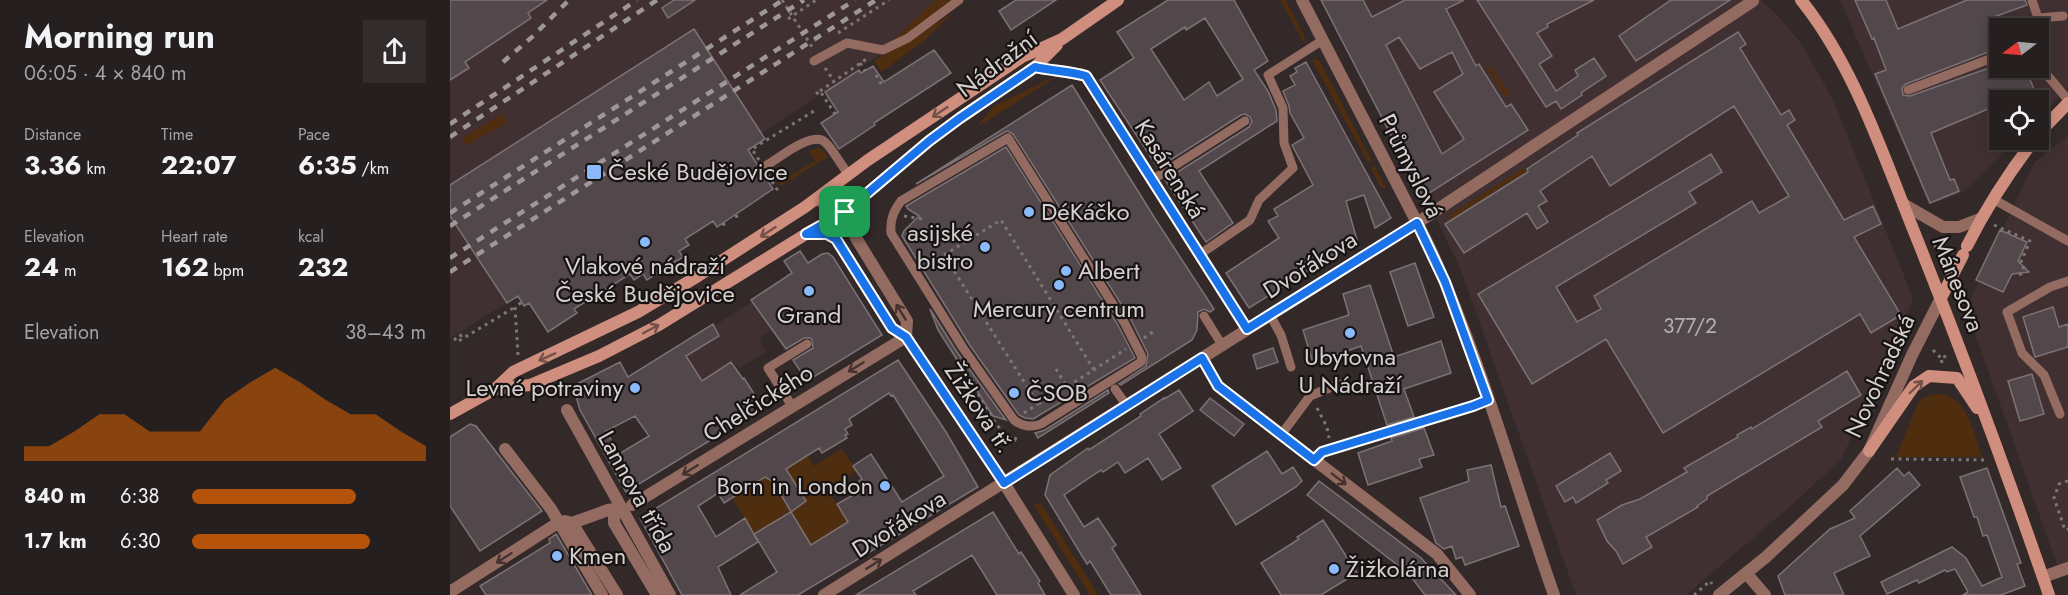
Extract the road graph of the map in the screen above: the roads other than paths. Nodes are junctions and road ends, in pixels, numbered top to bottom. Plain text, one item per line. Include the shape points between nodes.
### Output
1 (959, 0) edge
2 (1118, 0) edge
3 (1302, 0) edge
4 (1801, 0) edge
5 (2032, 0) edge
6 (1753, 1) edge
7 (2063, 16) dead end
8 (2038, 18) joint
9 (1062, 39) junction
10 (1323, 40) junction
11 (814, 57) road end
12 (1989, 58) edge
13 (1035, 67) junction
14 (2049, 78) edge
15 (1908, 90) dead end
16 (2068, 101) edge
17 (1245, 121) dead end
18 (2049, 122) edge
19 (1008, 138) joint
20 (2026, 150) edge
21 (767, 165) dead end
22 (849, 174) junction
23 (1152, 180) junction
24 (1993, 199) junction
25 (816, 200) junction
26 (1903, 204) junction
27 (845, 212) junction
28 (1981, 218) junction
29 (1417, 223) junction
30 (806, 234) junction
31 (2068, 241) edge
32 (1199, 255) junction
33 (2068, 281) edge
34 (1941, 298) junction
35 (1270, 315) junction
36 (1204, 316) dead end
37 (1247, 329) junction
38 (906, 337) junction
39 (807, 344) dead end
40 (1222, 345) junction
41 (1202, 358) junction
42 (1291, 367) dead end
43 (1339, 384) dead end
44 (1117, 388) dead end
45 (495, 389) junction
46 (1488, 400) junction
47 (1128, 405) junction
48 (792, 406) junction
49 (567, 410) dead end
50 (450, 414) edge
51 (2060, 414) dead end
52 (1987, 423) junction
53 (1281, 435) junction
54 (505, 449) dead end
55 (1869, 451) junction
56 (1314, 460) junction
57 (1004, 483) junction
58 (624, 508) junction
59 (572, 523) junction
60 (556, 524) junction
61 (2068, 568) edge
62 (1746, 573) junction
63 (2043, 577) junction
64 (450, 592) edge
65 (602, 595) edge
66 (617, 595) edge
67 (657, 595) edge
68 (670, 595) edge
69 (824, 595) edge
70 (1074, 595) edge
71 (1470, 595) edge
72 (1554, 595) edge
73 (1719, 595) edge
74 (1765, 595) edge
75 (2049, 595) edge

1 - 11 lane via 908,38 883,50 847,43
2 - 9 main road, Nádražní
3 - 10 street, Průmyslová
4 - 26 main road, Mánesova via 1847,72
5 - 8 lane
6 - 29 street, Dvořákova
7 - 8 lane
9 - 13 main road, Nádražní
9 -> 22 main road, Nádražní via 1022,57
10 - 29 street, Průmyslová
10 - 32 lane via 1269,75 1283,108 1284,143 1293,168 1259,200 1250,219
12 - 15 lane
13 - 23 street, Kasárenská via 1086,76
13 - 27 main road, Nádražní via 929,141
14 - 16 lane
16 - 18 main road
17 - 23 lane
19 - 19 lane via 1142,357 1141,362 1034,426 1014,420 963,348 891,233 894,211 901,201
20 - 24 main road, Novohradská
21 - 22 lane via 803,142 819,138 826,141
22 - 25 main road, Nádražní
23 - 32 street, Kasárenská
24 - 28 main road, Novohradská
24 - 31 lane
25 - 27 street
25 -> 45 main road, Nádražní via 638,312 513,372
26 - 28 street via 1943,227 1959,227
26 - 34 main road, Mánesova
27 - 30 main road, Nádražní
38 -> 27 street, Žižkova tř. via 907,321 856,238
28 - 34 main road, Novohradská
29 - 35 street, Dvořákova
29 - 46 street, Průmyslová via 1445,282
30 - 38 street, Žižkova tř. via 827,234 836,239 892,328
45 -> 30 main road, Nádražní via 530,385 599,356 659,325
32 - 37 street, Kasárenská
33 - 51 lane via 2007,312 2022,353 2044,375
34 - 52 main road, Mánesova
34 - 55 street, Novohradská
35 - 37 street, Dvořákova
35 - 42 lane
36 - 40 lane
37 - 40 street, Dvořákova
38 -> 48 street, Chelčického
38 - 57 street, Žižkova tř.
39 - 48 lane via 768,368
40 - 41 street, Dvořákova
41 - 47 street, Dvořákova
41 - 53 street via 1218,386
43 - 53 lane via 1310,396
44 - 47 lane
45 - 50 main road, Nádražní
46 - 56 lane via 1332,448
46 - 72 street, Průmyslová
47 - 57 street, Dvořákova
48 -> 58 street, Chelčického
49 - 58 street, Lannova třída
55 -> 52 main road via 1914,386 1929,376 1957,378
52 - 63 main road, Mánesova
53 - 56 street
54 - 60 street via 551,509
55 - 62 street, Novohradská via 1843,485
56 -> 71 street via 1437,554
69 -> 57 street, Dvořákova
57 - 70 street, Žižkova tř.
58 - 59 street, Lannova třída
58 - 67 street via 614,516 614,523
58 - 68 street, Lannova třída
59 - 60 street
59 - 66 street
60 -> 64 street
60 - 65 street
61 - 63 street
62 - 73 street, Novohradská
62 - 74 street
63 - 75 main road, Mánesova

